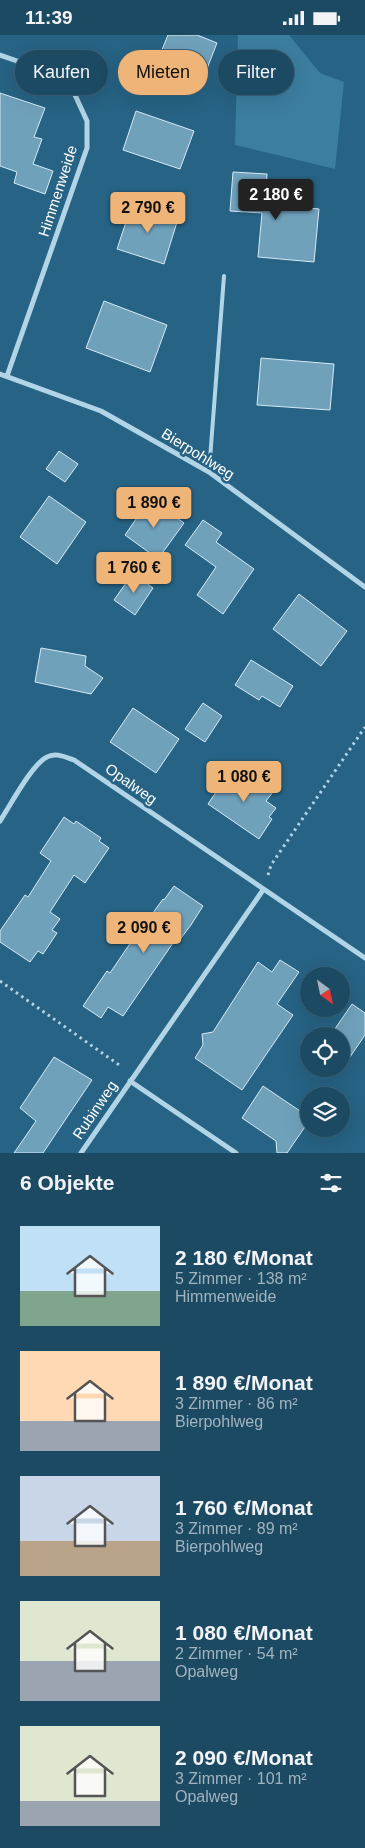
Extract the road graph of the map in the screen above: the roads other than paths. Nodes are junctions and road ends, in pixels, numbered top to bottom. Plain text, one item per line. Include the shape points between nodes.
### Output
1 (0, 55) edge
2 (224, 276) dead end
3 (0, 373) edge
4 (7, 376) junction
5 (209, 472) junction
6 (365, 587) edge
7 (0, 821) edge
8 (263, 890) junction
9 (365, 958) edge
10 (130, 1081) junction
11 (81, 1153) edge
12 (236, 1153) edge

1 - 4 street, Himmenweide via 52,73 74,95 87,121 87,148
2 - 5 lane
3 - 4 street, Bierpohlweg
4 - 5 street, Bierpohlweg via 101,411
5 - 6 street, Bierpohlweg
7 - 8 street, Opalweg via 37,765 48,756 60,755 74,760
8 - 9 street, Opalweg
8 - 10 street
10 - 11 street, Rubinweg
10 - 12 street

